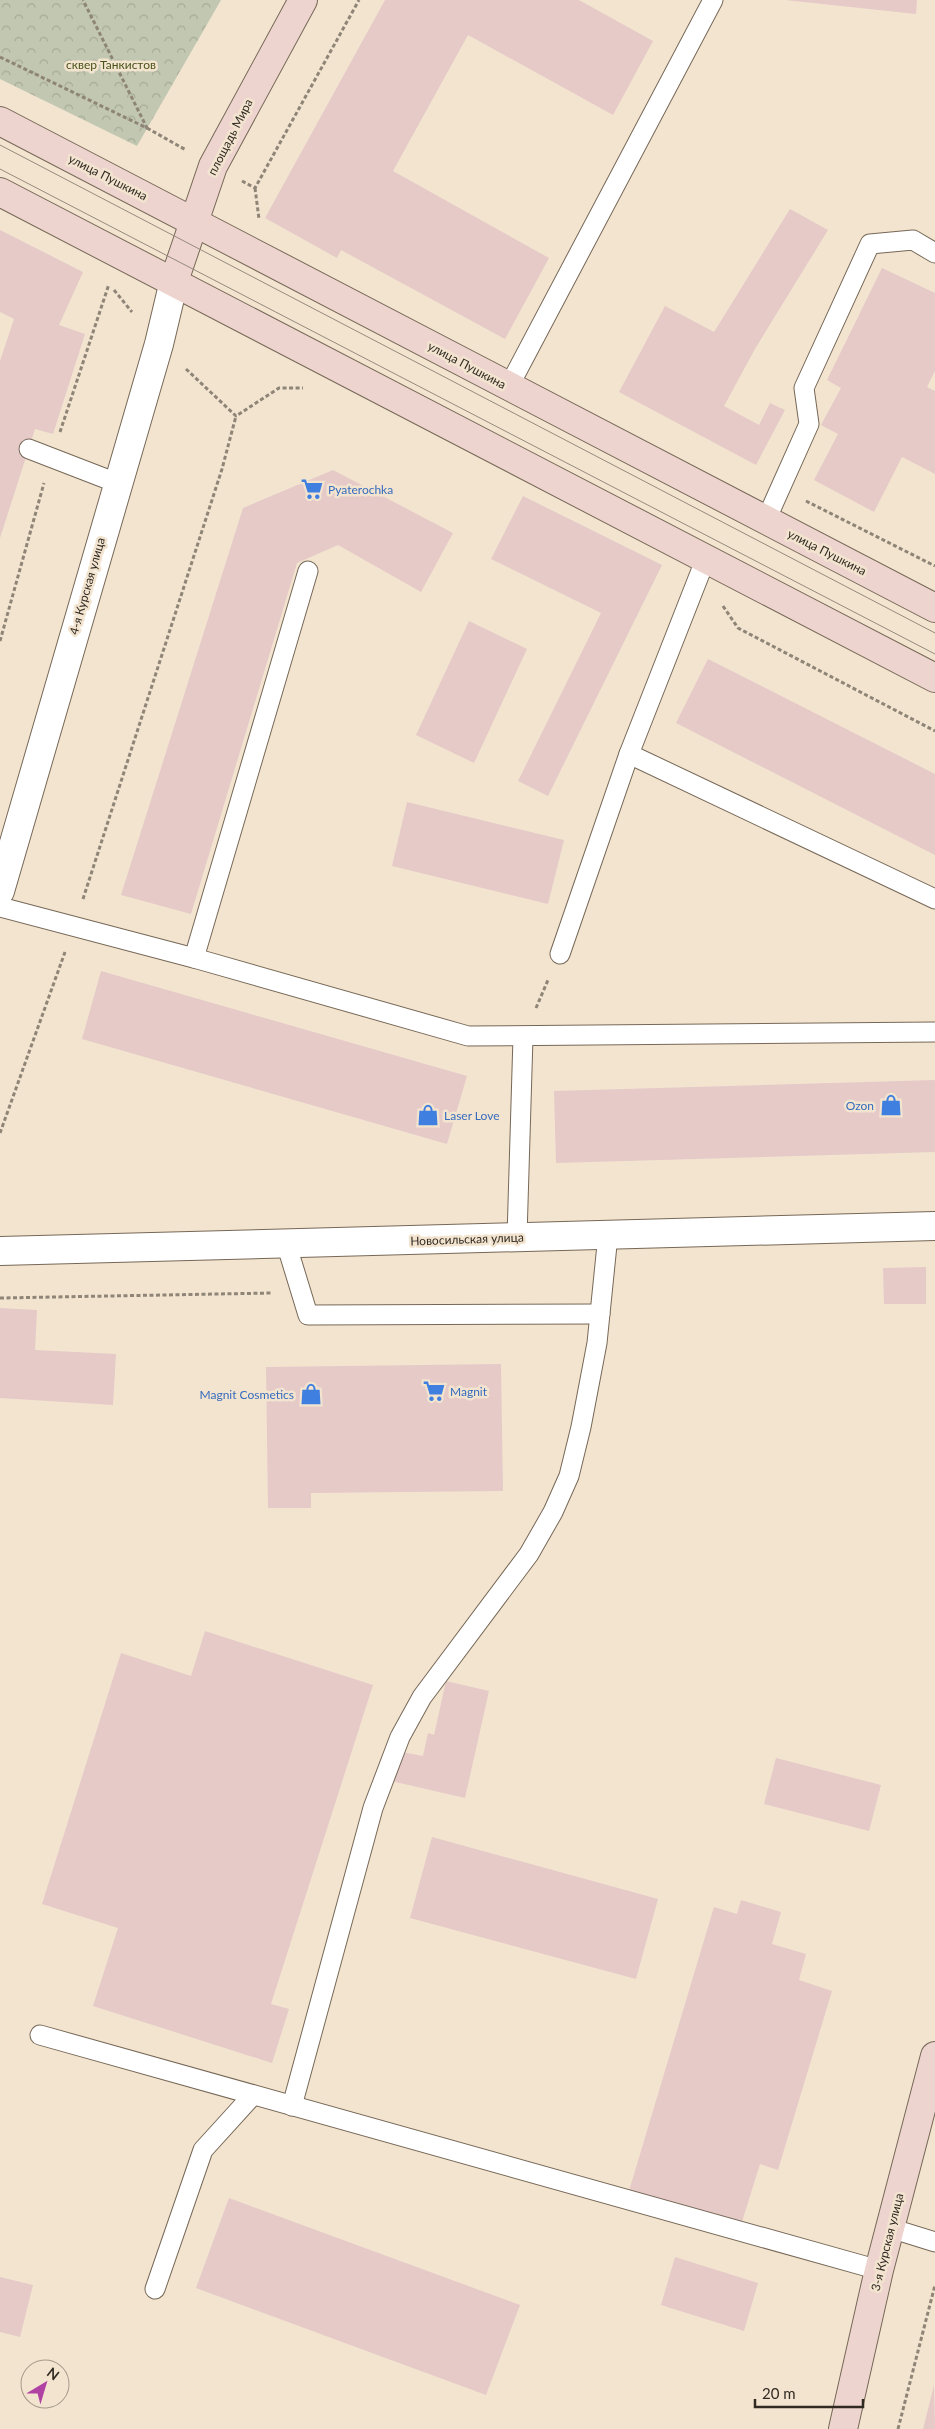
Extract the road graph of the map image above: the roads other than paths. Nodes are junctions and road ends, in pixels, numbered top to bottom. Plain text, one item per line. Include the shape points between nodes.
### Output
1 (303, 0) edge
2 (713, 0) edge
3 (0, 121) edge
4 (0, 192) edge
5 (194, 222) junction
6 (935, 253) edge
7 (174, 282) junction
8 (509, 386) junction
9 (29, 449) dead end
10 (117, 483) junction
11 (766, 520) junction
12 (703, 566) junction
13 (308, 571) dead end
14 (935, 608) edge
15 (935, 678) edge
16 (629, 754) junction
17 (5, 851) edge
18 (0, 891) edge
19 (935, 899) edge
20 (0, 907) edge
21 (560, 954) road end
22 (194, 958) junction
23 (935, 1032) edge
24 (523, 1037) junction
25 (935, 1226) edge
26 (608, 1235) junction
27 (517, 1237) junction
28 (286, 1243) junction
29 (0, 1251) edge
30 (600, 1314) junction
31 (40, 2035) dead end
32 (935, 2056) edge
33 (253, 2095) junction
34 (292, 2106) junction
35 (890, 2228) junction
36 (935, 2242) edge
37 (879, 2270) junction
38 (155, 2289) dead end
39 (843, 2429) edge

1 - 5 main road, площадь Мира via 213,166
2 - 8 lane
3 - 5 main road, улица Пушкина
4 - 7 main road
5 - 7 main road, площадь Мира
5 - 8 main road, улица Пушкина
6 - 11 lane via 913,240 870,244 804,388 810,424
7 - 10 street, 4-я Курская улица
7 - 12 main road
8 - 11 main road, улица Пушкина
9 - 10 lane
10 - 17 street, 4-я Курская улица
11 - 14 main road, улица Пушкина
12 - 15 main road
12 - 16 lane
13 - 22 lane
16 - 19 lane
16 - 21 lane
17 - 18 street, 4-я Курская улица
20 - 22 lane
22 - 24 lane via 468,1036
23 - 24 lane
24 - 27 lane
25 - 26 street, Новосильская улица
26 - 27 street, Новосильская улица
26 - 30 lane
27 - 28 street, Новосильская улица
28 - 29 street, Новосильская улица
28 - 30 lane via 308,1315
30 - 34 lane via 582,1427 569,1476 553,1512 529,1554 422,1697 400,1737 373,1808
31 - 33 lane
32 - 35 main road, 3-я Курская улица
33 - 34 lane
33 - 38 lane via 203,2150
34 - 37 lane
35 - 36 lane
35 - 37 main road, 3-я Курская улица
37 - 39 main road, 3-я Курская улица

